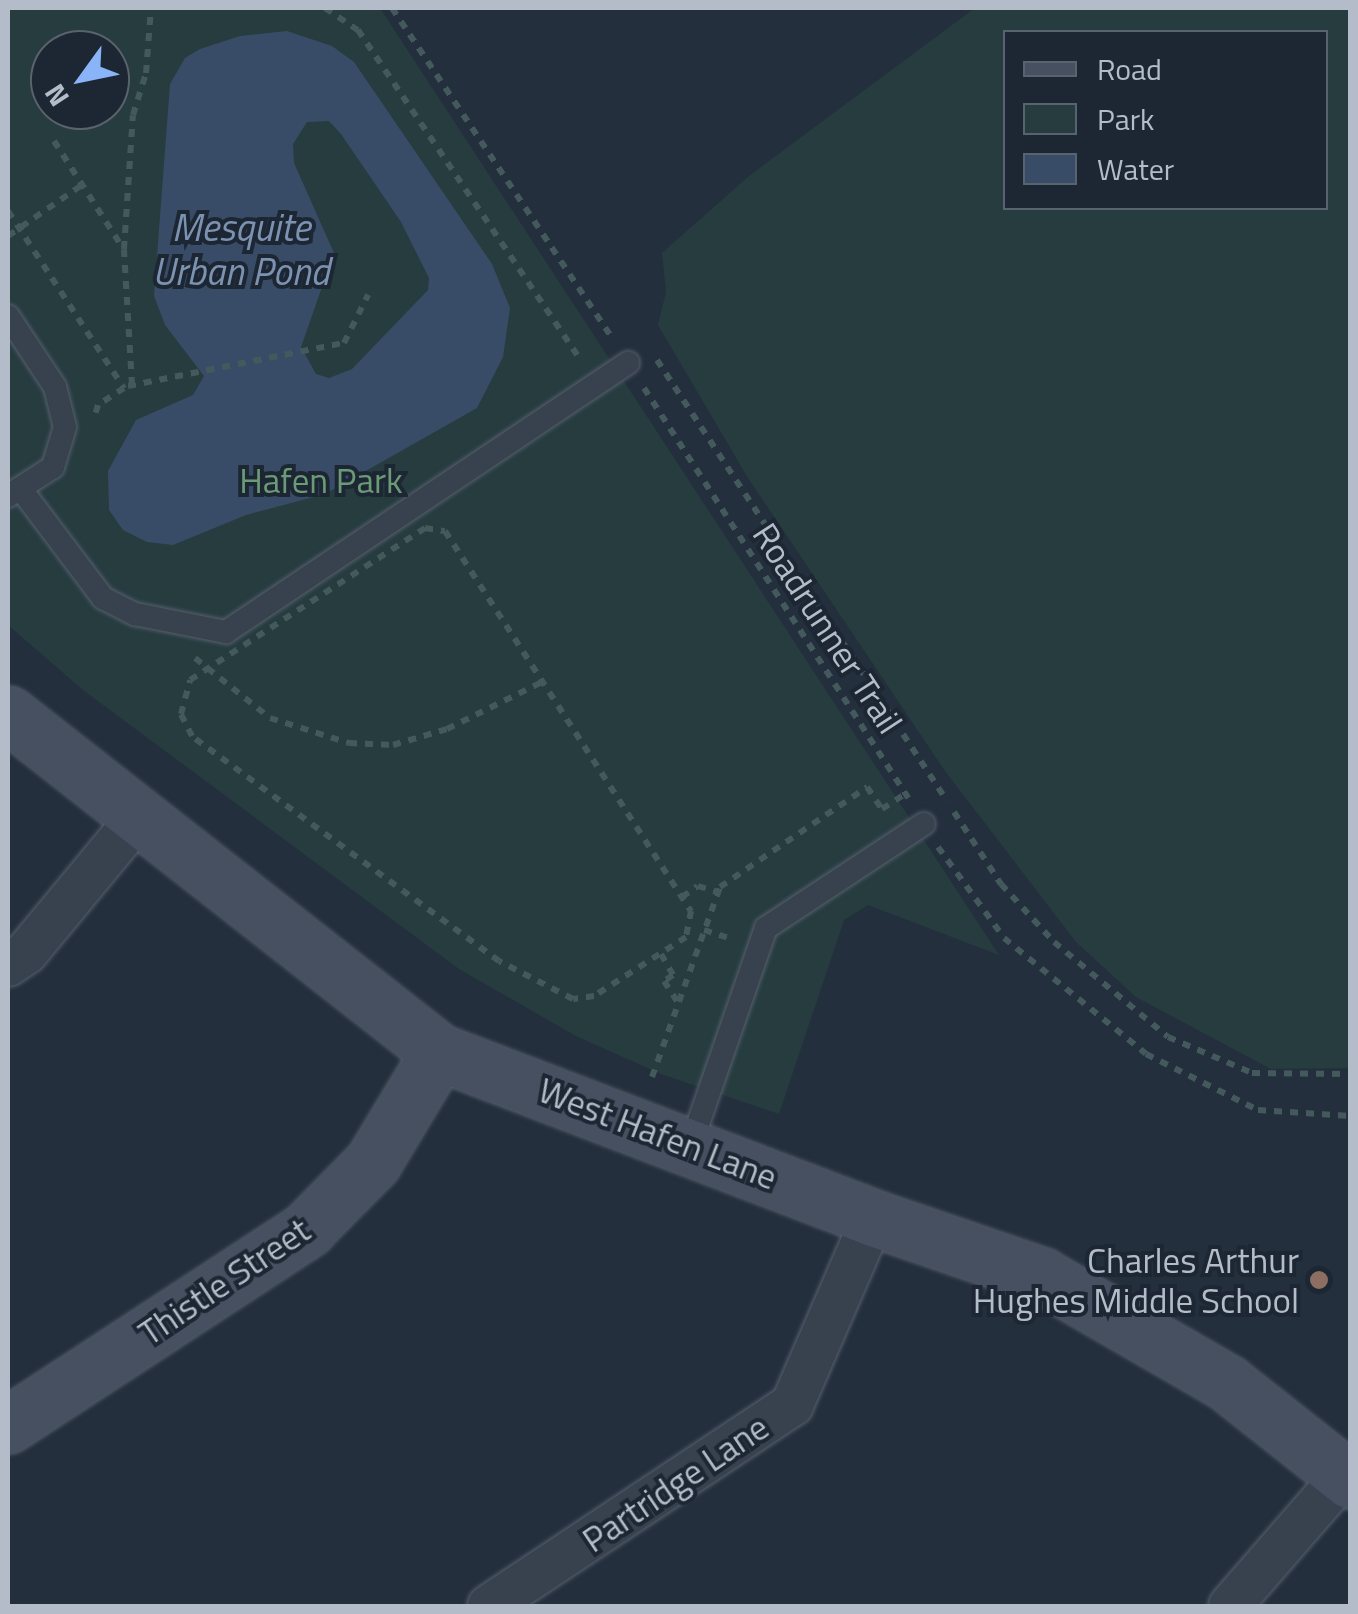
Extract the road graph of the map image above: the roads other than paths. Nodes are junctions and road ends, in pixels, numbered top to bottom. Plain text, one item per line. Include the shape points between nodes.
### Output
1 (8, 316) edge
2 (628, 363) road end
3 (14, 492) edge
4 (8, 714) edge
5 (137, 819) junction
6 (924, 824) road end
7 (8, 966) edge
8 (440, 1052) junction
9 (689, 1150) junction
10 (873, 1218) junction
11 (8, 1425) edge
12 (1347, 1478) edge
13 (489, 1606) edge
14 (1230, 1606) edge

1 - 3 lane via 54,387 64,427 53,466
2 - 3 lane via 226,632 135,614 102,598
4 - 5 main road, West Hafen Lane
5 - 7 street via 26,954
5 - 8 main road, West Hafen Lane
6 - 9 lane via 766,928
8 - 9 main road, West Hafen Lane
8 - 11 main road, Thistle Street via 373,1162 307,1229
9 - 10 main road, West Hafen Lane
10 - 12 main road, West Hafen Lane via 1042,1276 1227,1383
10 - 13 street, Partridge Lane via 792,1405
12 - 14 street

